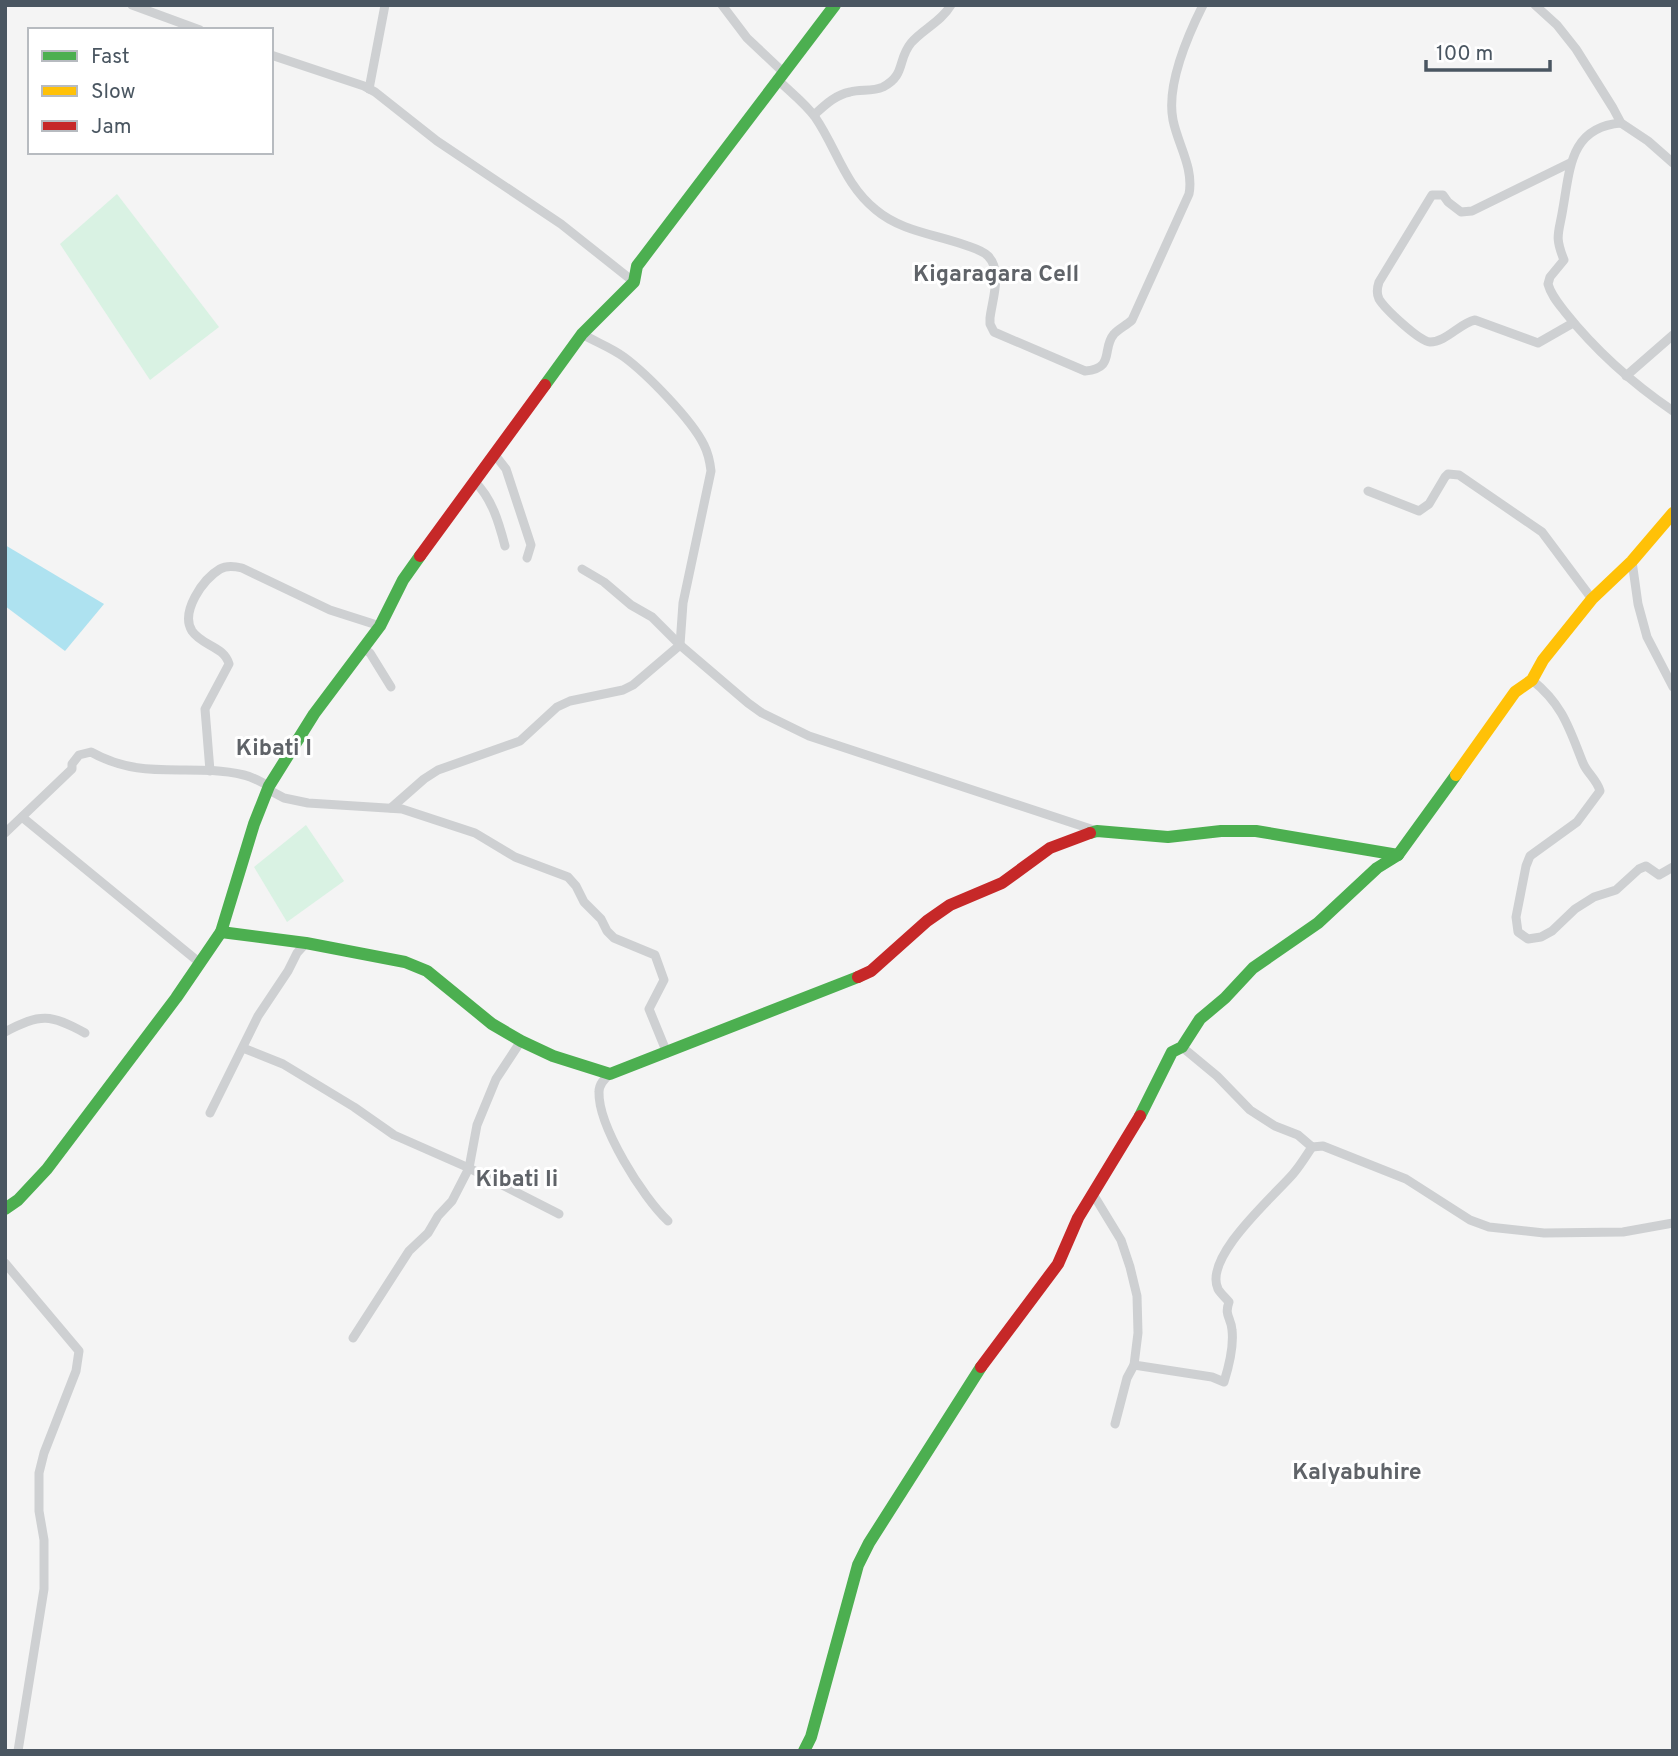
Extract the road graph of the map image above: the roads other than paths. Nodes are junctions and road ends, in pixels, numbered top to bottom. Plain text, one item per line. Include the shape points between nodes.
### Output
1 (132, 5) edge
2 (385, 5) edge
3 (722, 5) edge
4 (835, 5) edge
5 (951, 5) edge
6 (1203, 5) edge
7 (1535, 5) edge
8 (195, 28) edge
9 (273, 56) edge
10 (780, 75) junction
11 (369, 89) junction
12 (814, 115) junction
13 (1620, 123) junction
14 (1570, 163) junction
15 (1673, 163) edge
16 (634, 282) junction
17 (1573, 323) junction
18 (582, 334) junction
19 (1673, 335) edge
20 (1626, 376) junction
21 (1673, 411) edge
22 (495, 455) junction
23 (474, 481) junction
24 (1368, 491) dead end
25 (1673, 513) edge
26 (505, 546) dead end
27 (527, 558) dead end
28 (1632, 561) junction
29 (582, 569) dead end
30 (1592, 599) junction
31 (380, 626) junction
32 (680, 645) junction
33 (362, 648) junction
34 (1532, 680) junction
35 (391, 687) dead end
36 (1673, 687) edge
37 (211, 771) junction
38 (269, 788) junction
39 (391, 808) junction
40 (22, 817) junction
41 (1097, 831) junction
42 (5, 834) edge
43 (1398, 855) junction
44 (1673, 867) edge
45 (221, 932) junction
46 (306, 943) junction
47 (201, 963) junction
48 (5, 1032) edge
49 (85, 1033) dead end
50 (247, 1037) junction
51 (521, 1041) junction
52 (1182, 1047) junction
53 (243, 1048) junction
54 (254, 1051) junction
55 (667, 1052) junction
56 (610, 1074) junction
57 (211, 1114) dead end
58 (1312, 1147) junction
59 (469, 1168) junction
60 (1093, 1194) junction
61 (5, 1209) edge
62 (559, 1214) dead end
63 (668, 1221) dead end
64 (1673, 1223) edge
65 (5, 1264) edge
66 (353, 1338) dead end
67 (1134, 1366) junction
68 (1115, 1424) dead end
69 (18, 1751) edge
70 (804, 1751) edge

1 - 8 street
2 - 11 street
3 - 10 street
4 - 10 street
5 - 12 street via 911,44 892,82 879,89 841,94
6 - 12 street via 1171,101 1190,172 1189,194 1132,320 1114,334 1104,362 1093,370 1085,371 994,332 990,318 996,273 988,255 892,222 875,209 850,184
7 - 13 street via 1576,49
9 - 11 street
10 - 12 street
10 - 16 street via 637,266
11 - 16 street via 561,224
13 - 14 street via 1603,125 1579,145
13 - 15 street
14 - 17 street via 1557,242 1564,260 1548,284
14 - 17 street via 1472,211 1461,212 1443,195 1432,195 1377,294 1416,335 1429,342 1475,320 1538,343
16 - 18 street
17 - 20 street
18 - 22 street
18 - 32 street via 622,355 645,375 697,435 709,459 711,471 683,604
19 - 20 street
20 - 21 street
22 - 23 street
22 - 27 street via 506,469 531,545
23 - 26 street via 488,498
23 - 31 street via 403,580
24 - 30 street via 1419,511 1429,504 1448,474 1459,475 1542,532
25 - 28 street
28 - 30 street
28 - 36 street via 1647,637
29 - 32 street via 652,617
30 - 34 street
31 - 33 street
31 - 37 street via 330,610 242,568 222,568 213,575 196,596 189,624 200,639 227,657 229,664 205,709
32 - 39 street via 633,685 557,707 520,741 438,770
32 - 41 street via 755,708 809,736
33 - 35 street
33 - 38 street
34 - 43 street via 1515,692
34 - 44 street via 1564,716 1583,765 1600,791 1577,822 1530,856 1516,917 1518,932 1528,939 1541,937 1594,897 1616,890 1639,869 1646,866 1659,875
37 - 38 street via 246,776
37 - 40 street via 138,769 111,763 91,752 79,755 72,769
38 - 39 street via 284,798 308,803
38 - 45 street
39 - 55 street via 463,828 515,857 568,877 614,938 655,956 664,980 649,1009
40 - 42 street
40 - 47 street
41 - 43 street via 1168,837 1256,831
41 - 55 street via 1050,848 1002,883 950,905 871,971
43 - 52 street via 1311,929 1252,968 1200,1019
45 - 46 street
45 - 47 street
46 - 50 street
46 - 51 street via 405,962 427,971 492,1024
47 - 61 street via 47,1169
48 - 49 street via 43,1017
50 - 53 street
50 - 54 street
51 - 56 street
51 - 59 street via 496,1079 477,1125
52 - 58 street via 1251,1110
52 - 60 street via 1172,1052 1151,1098
53 - 54 street
53 - 57 street
54 - 59 street via 293,1069 394,1135
55 - 56 street
56 - 63 street via 599,1090 601,1112 620,1154
58 - 64 street via 1323,1146 1406,1178 1469,1220 1489,1227 1544,1233 1623,1233
58 - 67 street via 1223,1255 1218,1289 1228,1302 1232,1329 1224,1382
59 - 62 street
59 - 66 street via 453,1201 409,1251
60 - 67 street via 1115,1229 1130,1266 1138,1312
60 - 70 street via 1077,1218 1058,1264 978,1371 869,1543 858,1565
65 - 69 street via 79,1351 39,1473 44,1589
67 - 68 street

